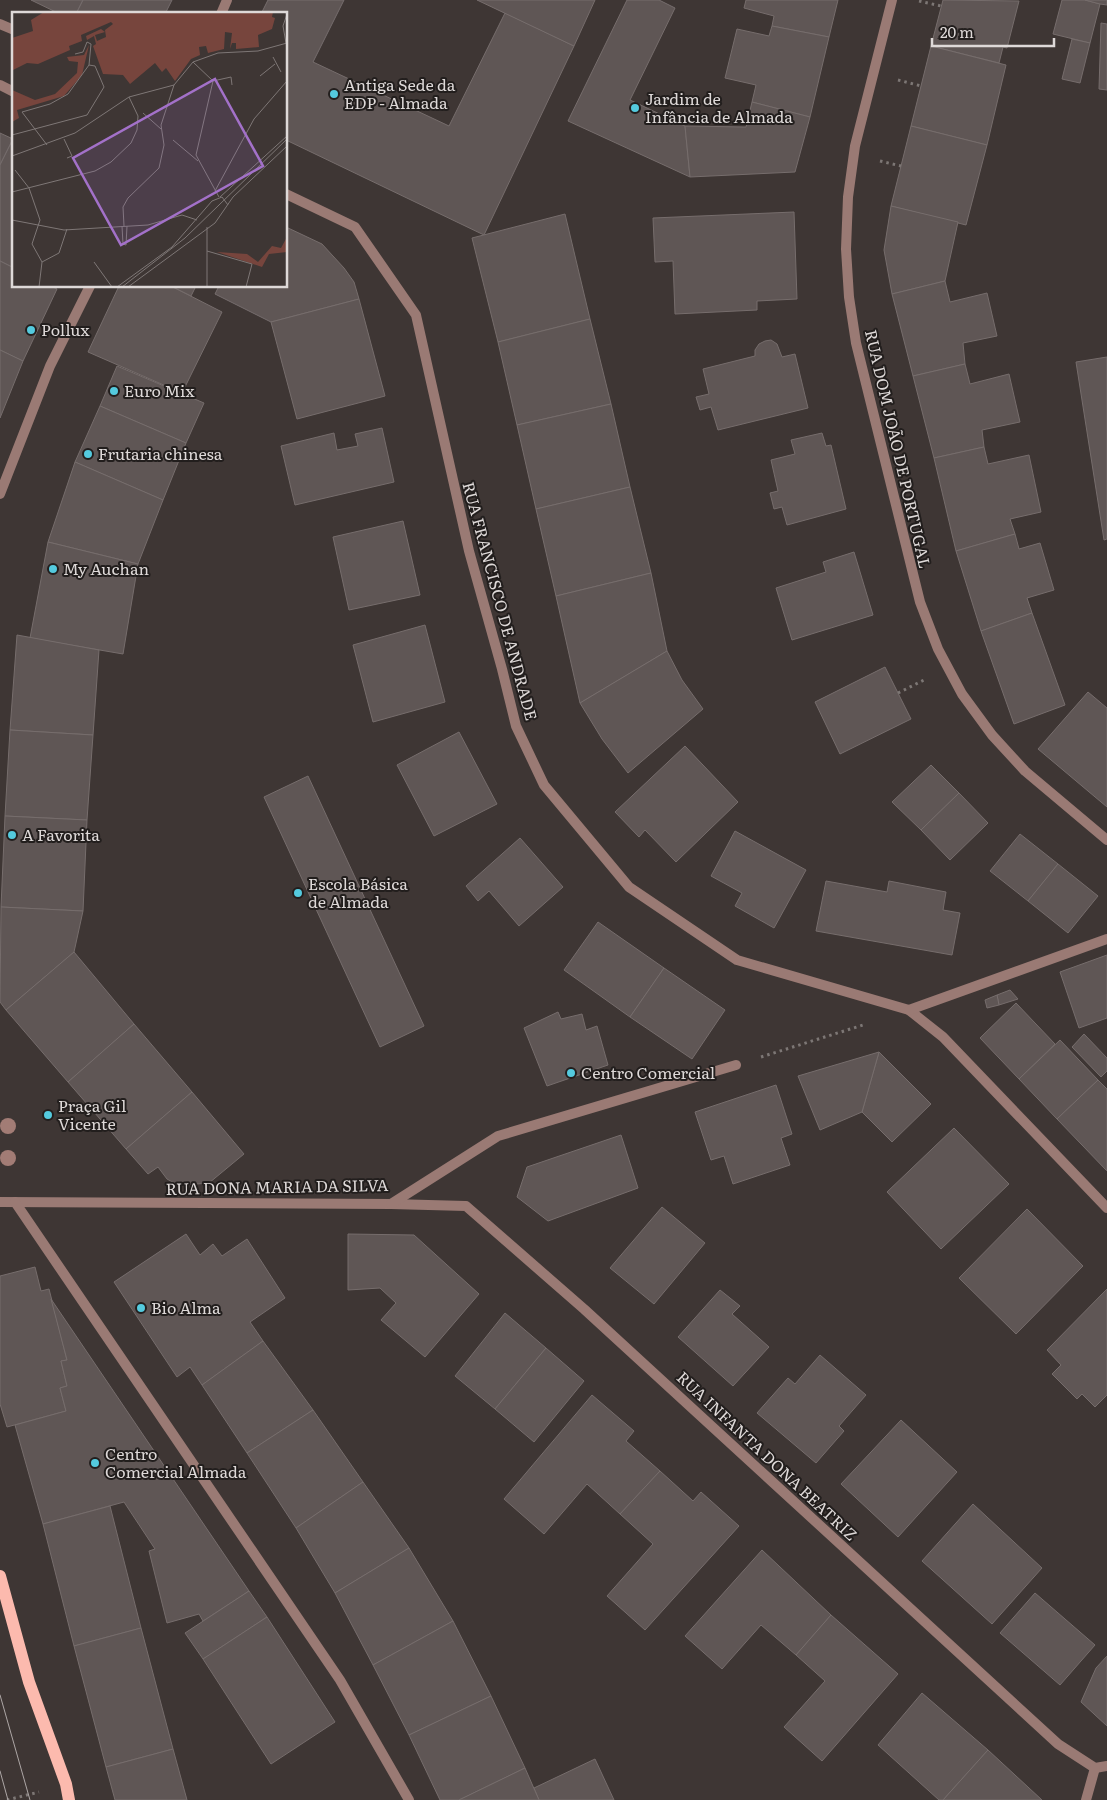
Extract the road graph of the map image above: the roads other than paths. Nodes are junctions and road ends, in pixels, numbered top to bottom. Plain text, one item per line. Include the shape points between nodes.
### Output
1 (227, 0) edge
2 (892, 0) edge
3 (222, 12) edge
4 (0, 24) edge
5 (12, 29) edge
6 (0, 85) edge
7 (12, 91) edge
8 (288, 195) edge
9 (89, 288) edge
10 (0, 494) edge
11 (1107, 840) edge
12 (1107, 939) edge
13 (908, 1010) junction
14 (736, 1065) road end
15 (0, 1202) edge
16 (15, 1202) junction
17 (391, 1204) junction
18 (1107, 1208) edge
19 (0, 1576) edge
20 (1107, 1766) edge
21 (1095, 1768) junction
22 (69, 1800) edge
23 (409, 1800) edge
24 (1086, 1800) edge

1 - 3 street
2 - 11 street, RUA DOM JOÃO DE PORTUGAL via 854,146 846,249 856,343 920,602 938,649 962,694 992,735 1025,771
4 - 5 street
6 - 7 street
8 - 13 street, RUA FRANCISCO DE ANDRADE via 355,227 416,315 469,551 516,726 544,785 629,887 737,960
9 - 10 street via 50,366
12 - 13 street
13 - 18 street via 943,1037
14 - 17 street, RUA DONA MARIA DA SILVA via 498,1136
15 - 16 street, RUA DONA MARIA DA SILVA
16 - 17 street, RUA DONA MARIA DA SILVA
16 - 23 street via 340,1680
17 - 21 street, RUA INFANTA DONA BEATRIZ via 466,1206 584,1309 1058,1744
19 - 22 main road via 29,1682
20 - 21 street
21 - 24 street

